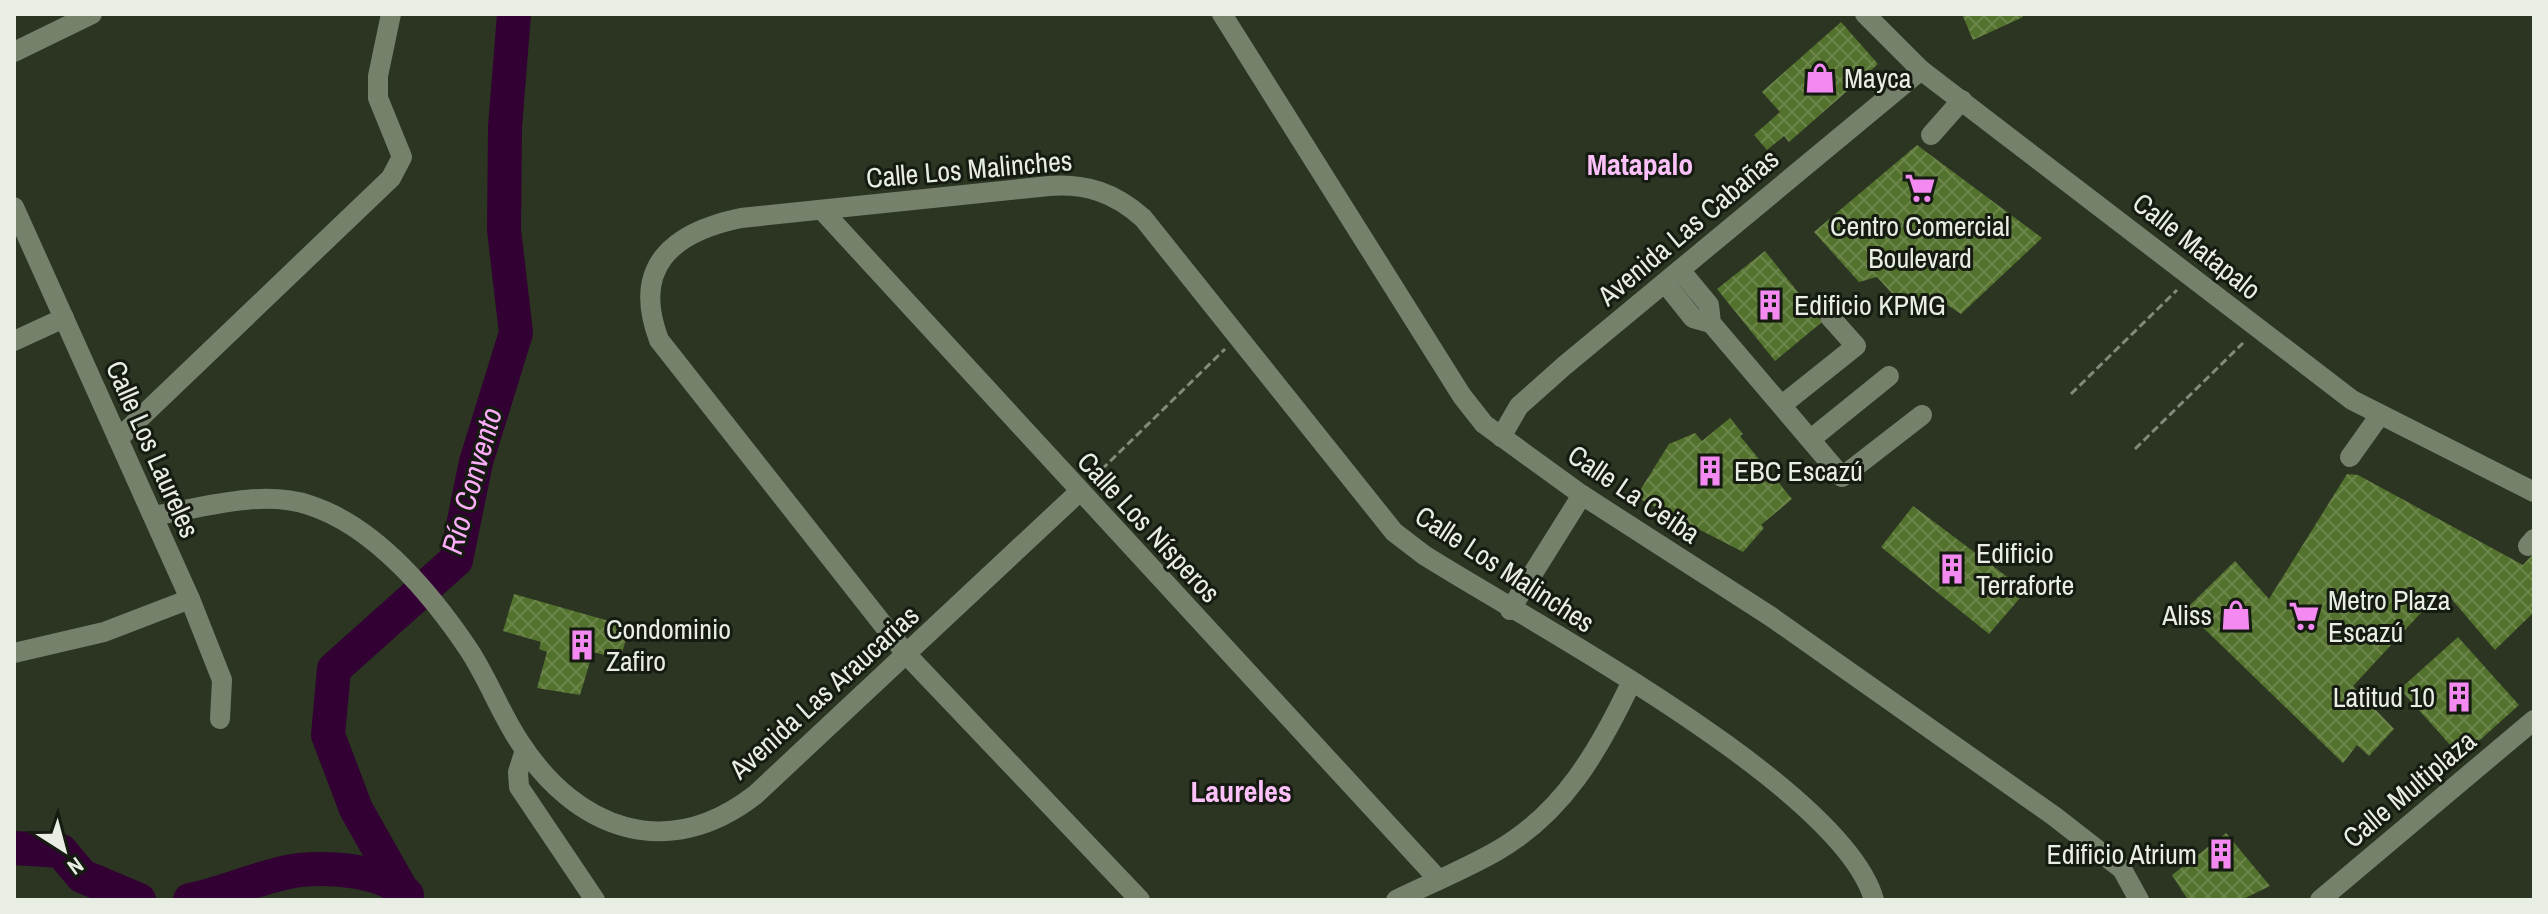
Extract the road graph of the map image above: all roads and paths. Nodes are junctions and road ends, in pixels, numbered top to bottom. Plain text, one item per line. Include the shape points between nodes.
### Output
1 (92, 14) edge
2 (391, 14) edge
3 (1222, 14) edge
4 (1865, 14) edge
5 (14, 52) edge
6 (1921, 70) junction
7 (1962, 100) junction
8 (1931, 135) dead end
9 (14, 207) edge
10 (822, 210) junction
11 (1672, 276) junction
12 (2191, 277) junction
13 (1830, 317) dead end
14 (64, 318) junction
15 (2258, 329) junction
16 (1237, 338) junction
17 (14, 341) edge
18 (1889, 376) dead end
19 (2071, 394) dead end
20 (1782, 405) junction
21 (1922, 415) dead end
22 (2380, 415) junction
23 (1501, 437) junction
24 (118, 439) junction
25 (1811, 439) junction
26 (2135, 449) dead end
27 (2350, 457) dead end
28 (2527, 489) edge
29 (1079, 492) junction
30 (1582, 495) junction
31 (2534, 502) edge
32 (153, 516) junction
33 (190, 599) junction
34 (1510, 610) junction
35 (14, 653) edge
36 (907, 655) junction
37 (1631, 683) junction
38 (220, 719) dead end
39 (2534, 720) edge
40 (525, 750) junction
41 (1438, 879) junction
42 (595, 900) edge
43 (1140, 900) edge
44 (1396, 900) edge
45 (1874, 900) edge
46 (2139, 900) edge
47 (2320, 900) edge

1 - 5 street
2 - 24 street via 378,76 378,98 402,157 391,178
3 - 23 street, Calle La Ceiba via 1462,396
4 - 6 street, Calle Matapalo
6 - 7 street, Calle Matapalo
6 - 11 street, Avenida Las Cabañas
7 - 8 street
7 - 12 street, Calle Matapalo
9 - 14 street, Calle Los Laureles
10 - 16 street, Calle Los Malinches via 1049,186 1101,191 1143,218
10 - 29 street, Calle Los Nísperos
10 - 36 street, Calle Los Malinches via 705,226 679,242 657,266 649,289 650,316 659,340
11 - 20 street via 1709,305 1711,323
11 - 23 street, Avenida Las Cabañas via 1519,406
12 - 15 street, Calle Matapalo
12 - 19 path
13 - 20 street via 1856,346
14 - 17 street
14 - 24 street, Calle Los Laureles
15 - 22 street, Calle Matapalo
15 - 26 path
16 - 29 path
16 - 34 street, Calle Los Malinches via 1394,532
18 - 25 street
20 - 25 street
21 - 25 street via 1842,477
22 - 27 street
22 - 28 street, Calle Matapalo
23 - 30 street, Calle La Ceiba
24 - 32 street, Calle Los Laureles
28 - 31 street, Calle Matapalo
29 - 36 street, Avenida Las Araucarias
29 - 41 street, Calle Los Nísperos
30 - 34 street
30 - 46 street, Calle La Ceiba via 1770,616 2054,816 2122,869
32 - 33 street, Calle Los Laureles
32 - 40 street, Avenida Las Araucarias via 235,502 302,503 359,533 402,569 470,652
33 - 35 street via 93,636
33 - 38 street, Calle Los Laureles via 222,680
34 - 37 street, Calle Los Malinches
36 - 40 street, Avenida Las Araucarias via 748,800 711,822 681,830 632,830 597,817 568,797
36 - 43 street, Calle Los Malinches
37 - 41 street via 1581,776 1546,815 1497,851
37 - 45 street, Calle Los Malinches via 1757,765 1837,837
39 - 47 street, Calle Multiplaza
40 - 42 street via 519,787
41 - 44 street

